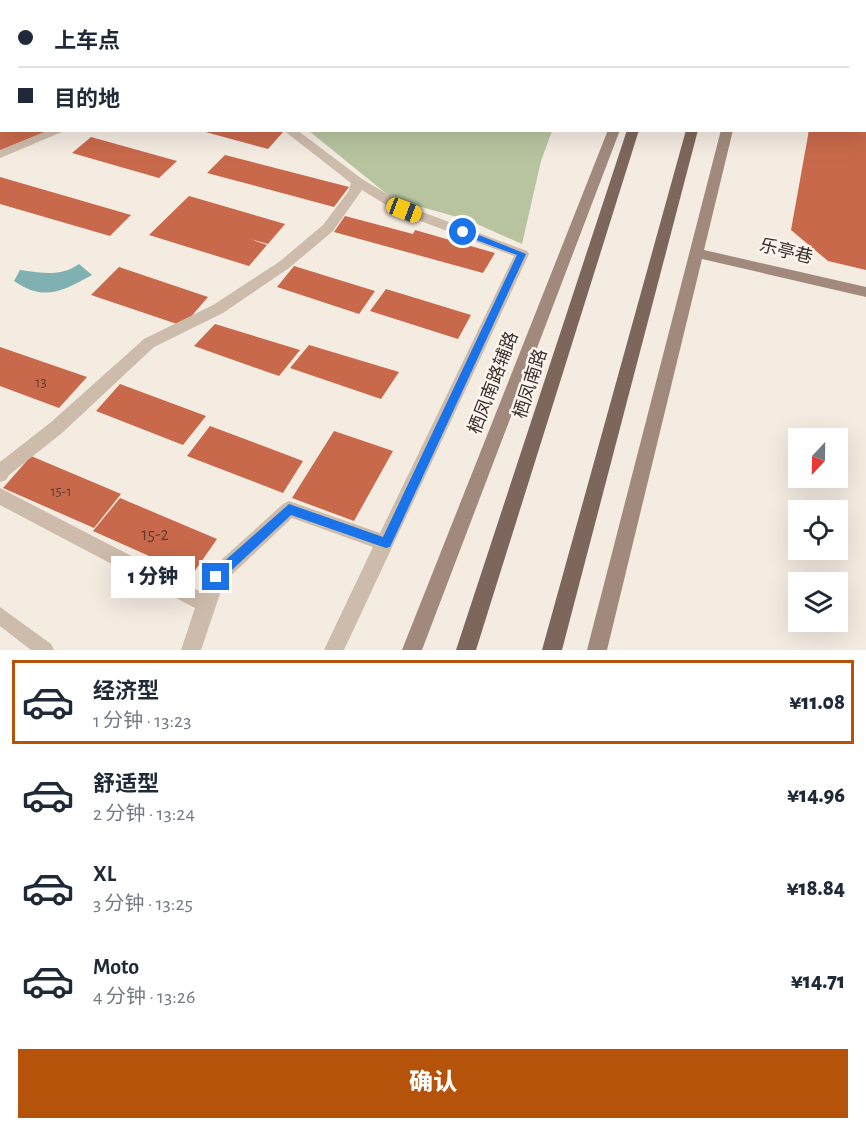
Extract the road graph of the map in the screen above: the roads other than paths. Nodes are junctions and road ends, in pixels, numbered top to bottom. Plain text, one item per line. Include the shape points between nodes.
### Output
1 (56, 132) edge
2 (292, 132) edge
3 (613, 132) edge
4 (632, 132) edge
5 (691, 132) edge
6 (726, 132) edge
7 (0, 154) edge
8 (358, 183) junction
9 (696, 253) junction
10 (866, 292) edge
11 (0, 475) edge
12 (0, 496) edge
13 (386, 543) junction
14 (206, 604) junction
15 (0, 615) edge
16 (45, 650) edge
17 (191, 650) edge
18 (334, 650) edge
19 (412, 650) edge
20 (466, 650) edge
21 (552, 650) edge
22 (597, 650) edge

1 - 7 street
2 - 8 street
3 - 19 street, 栖凤南路辅路
4 - 20 main road, 栖凤南路
5 - 21 main road
6 - 9 street
8 - 11 street via 328,228 284,265 218,309 149,343
8 - 13 street via 404,210 522,254
9 - 10 street, 乐亭巷
9 - 22 street
12 - 14 street
13 - 14 street via 289,509 216,577
13 - 18 street
14 - 17 street
15 - 16 lane

